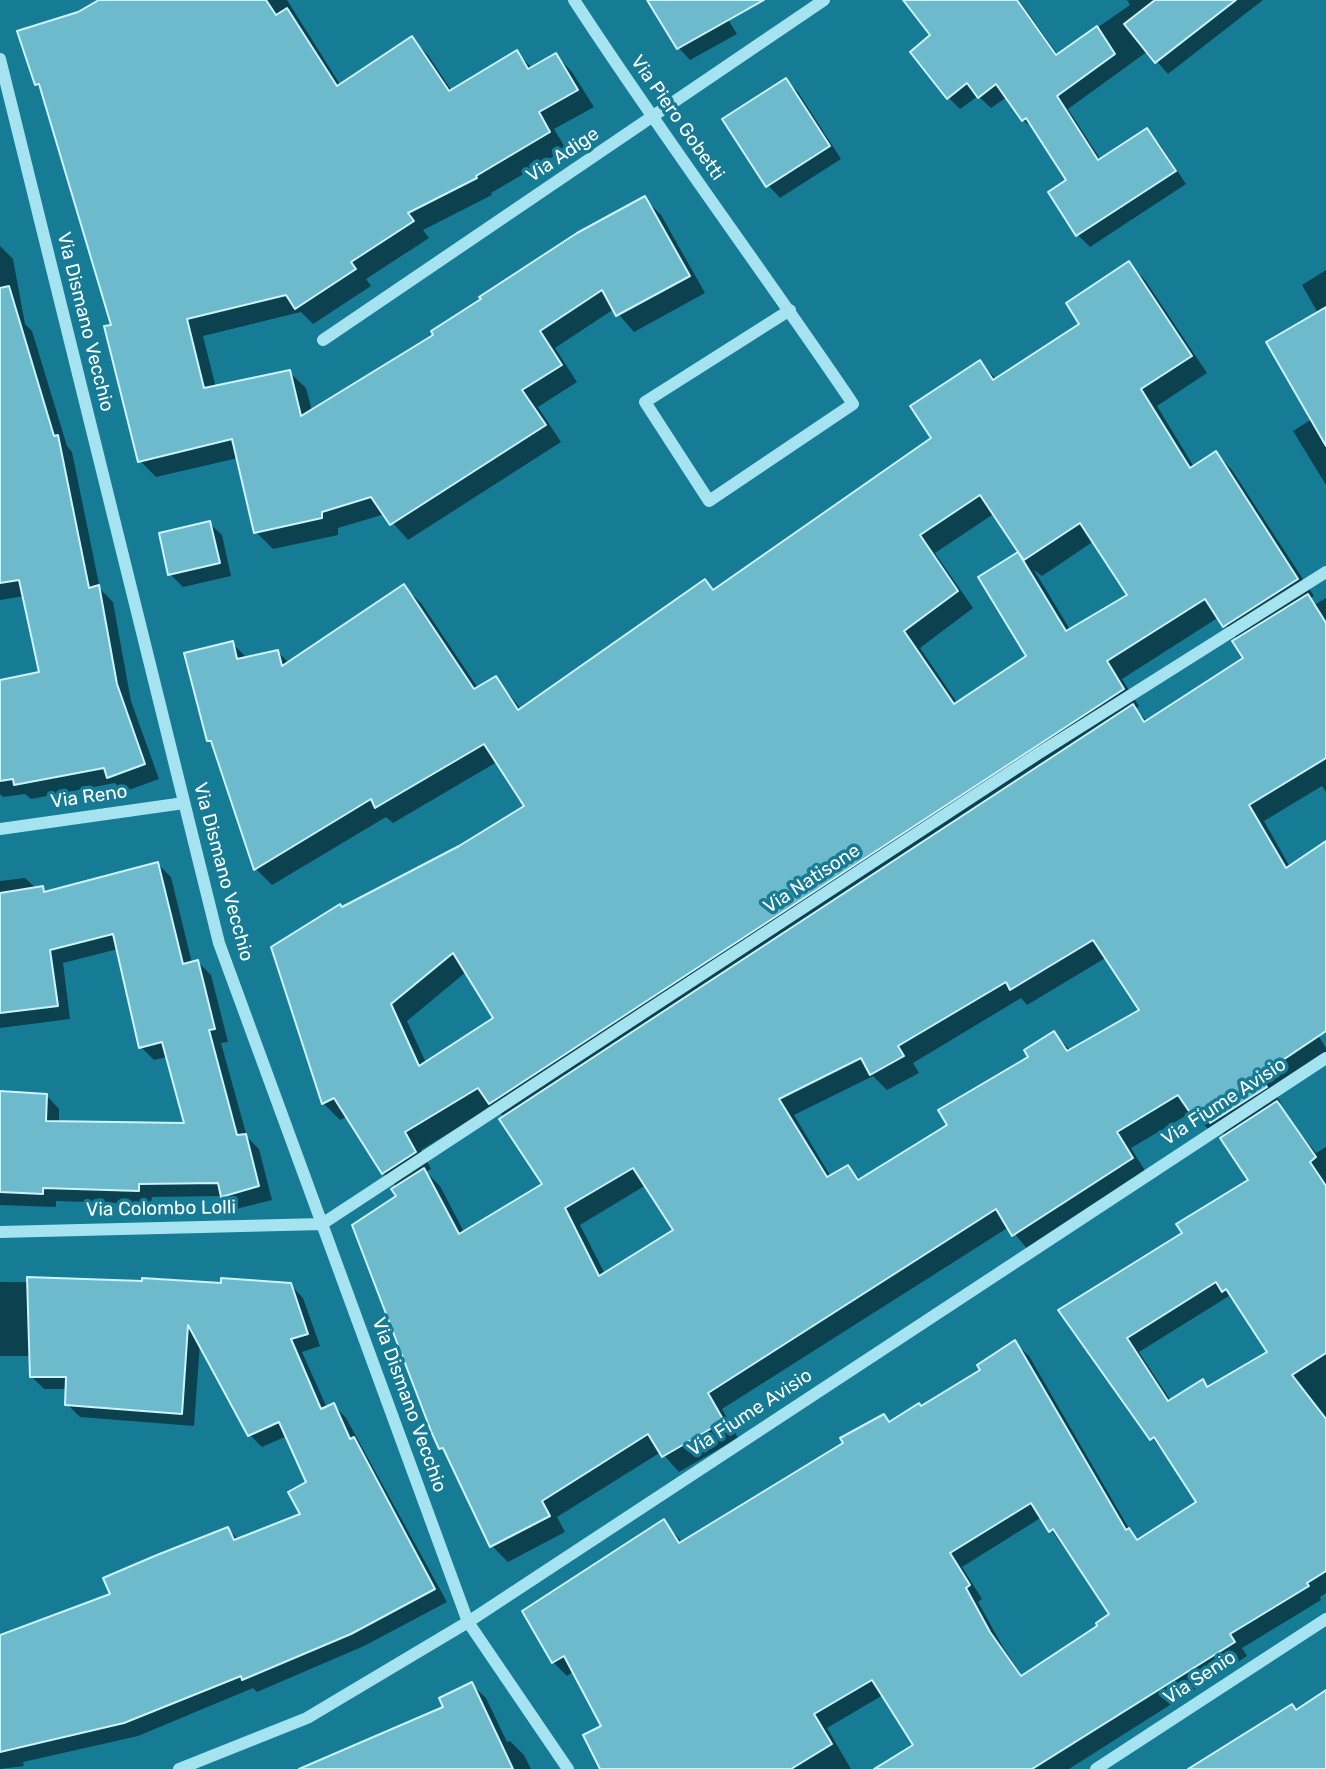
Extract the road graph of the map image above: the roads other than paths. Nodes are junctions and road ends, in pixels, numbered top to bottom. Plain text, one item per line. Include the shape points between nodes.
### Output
1 (574, 0) edge
2 (824, 0) edge
3 (0, 59) edge
4 (651, 118) junction
5 (790, 310) junction
6 (323, 340) dead end
7 (1326, 572) edge
8 (184, 803) junction
9 (0, 829) edge
10 (1326, 1058) edge
11 (322, 1224) junction
12 (0, 1232) edge
13 (1326, 1619) edge
14 (468, 1622) junction
15 (179, 1769) edge
16 (568, 1769) edge
17 (1096, 1769) edge

1 - 4 street, Via Piero Gobetti
2 - 4 street, Via Adige
3 - 8 street, Via Dismano Vecchio
4 - 5 street, Via Piero Gobetti
4 - 6 street, Via Adige
5 - 5 street, Via Piero Gobetti via 853,404 709,501 645,402
7 - 11 street, Via Natisone via 1037,755
8 - 9 street, Via Reno
8 - 11 street, Via Dismano Vecchio via 219,943
10 - 14 street, Via Fiume Avisio
11 - 12 street, Via Colombo Lolli
11 - 14 street, Via Dismano Vecchio
13 - 17 street, Via Senio
14 - 15 street, Via Fiume Avisio via 307,1718
14 - 16 street, Via Dismano Vecchio

